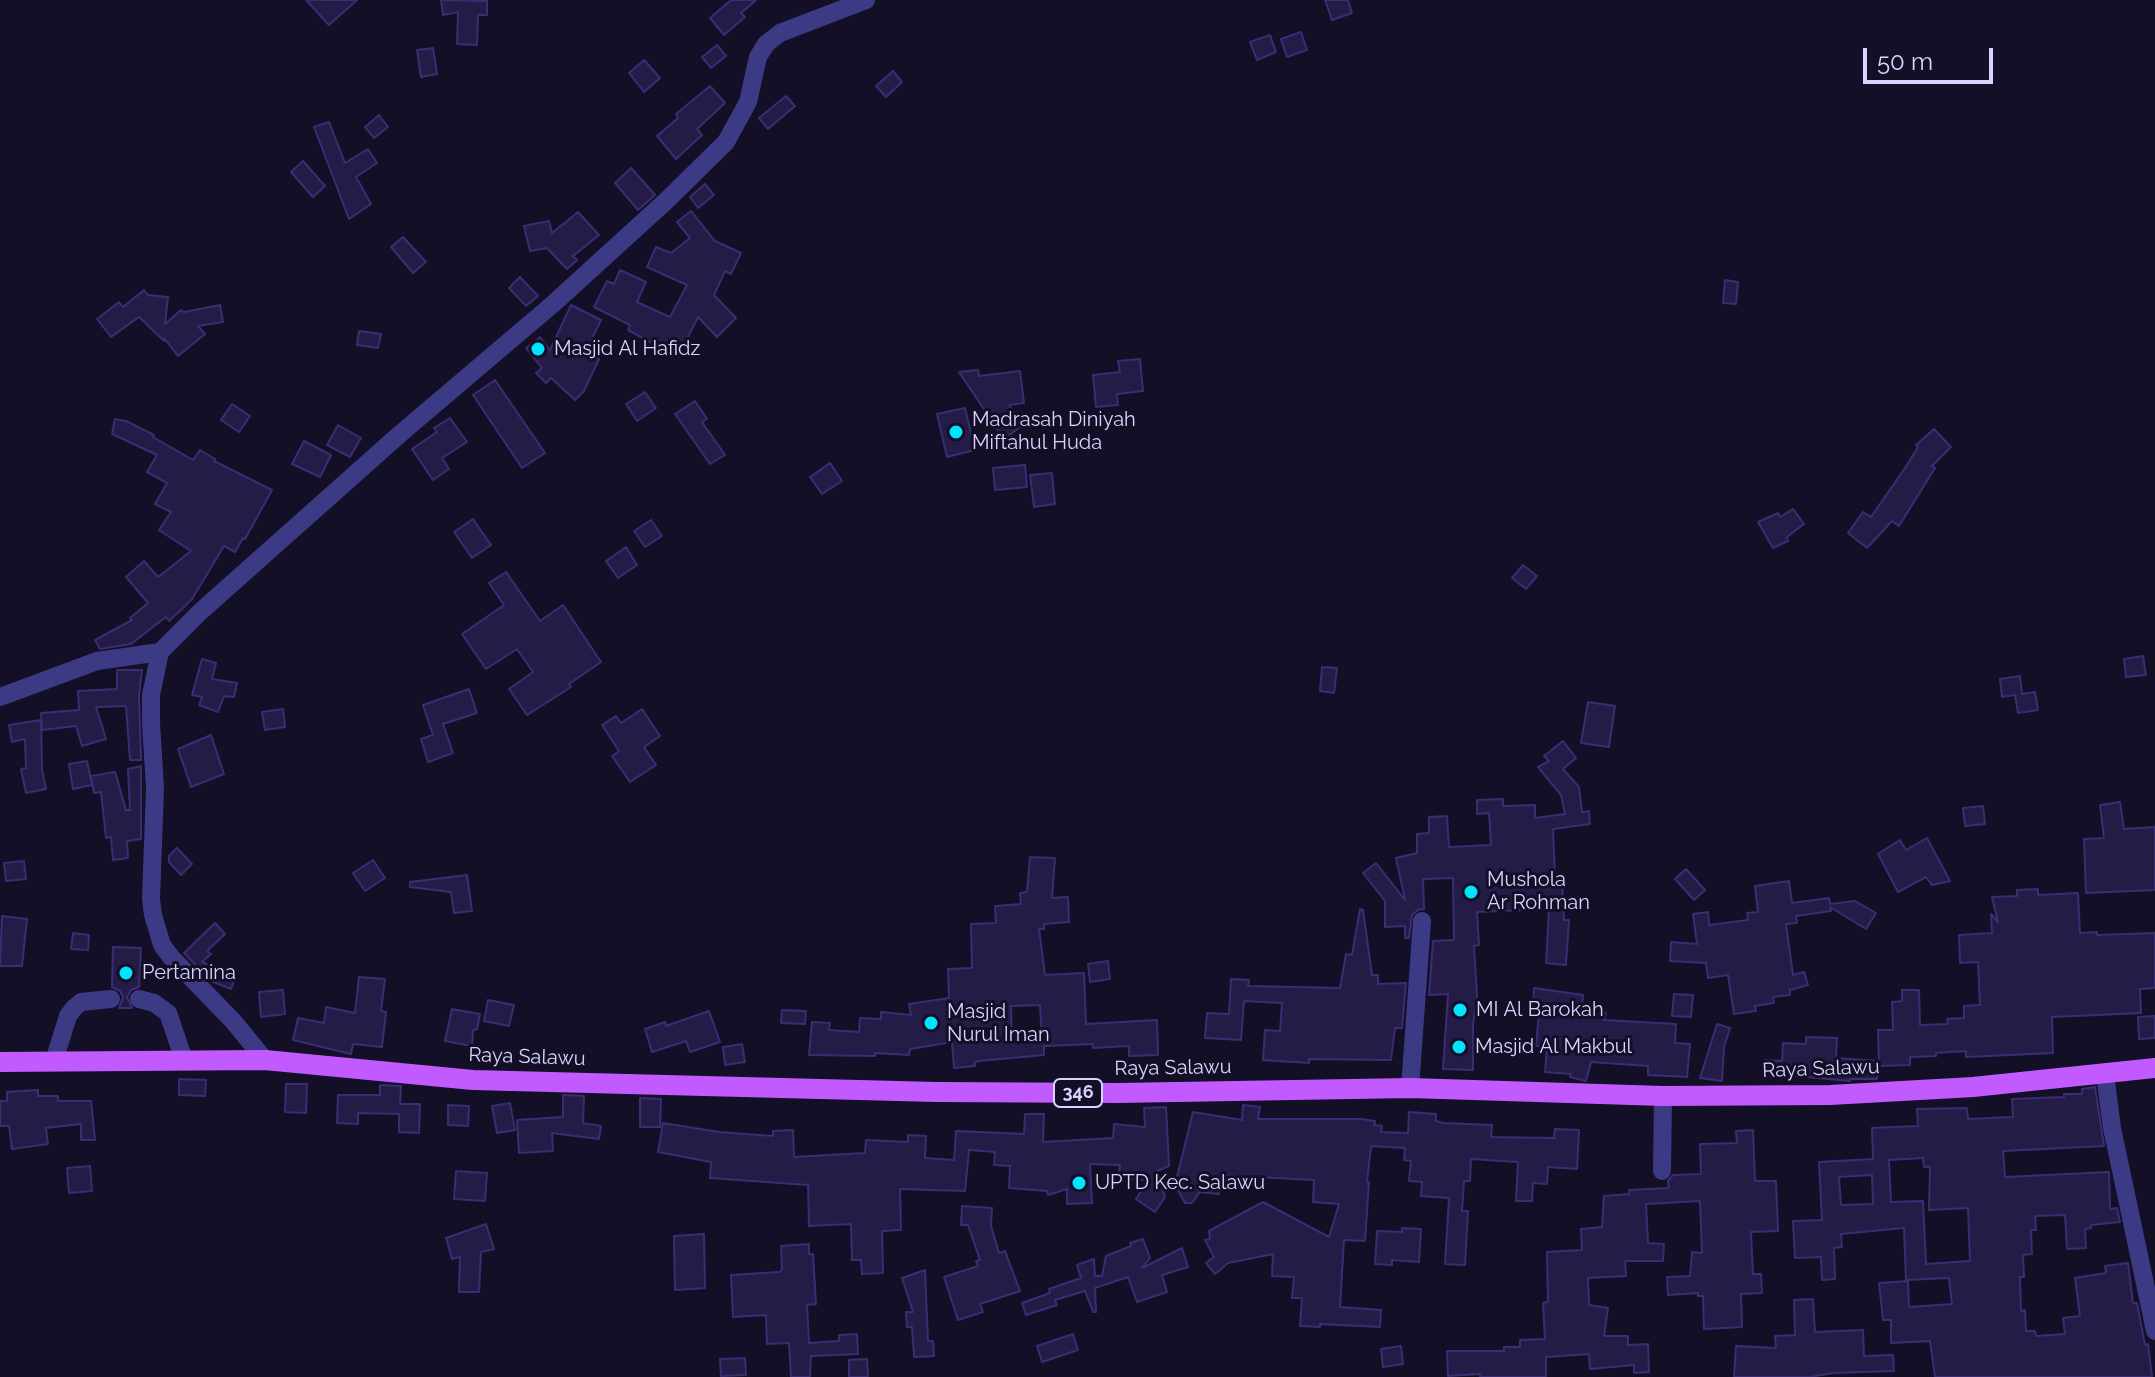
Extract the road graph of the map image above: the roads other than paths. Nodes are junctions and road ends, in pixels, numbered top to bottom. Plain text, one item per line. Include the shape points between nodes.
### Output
1 (866, 0) edge
2 (160, 652) junction
3 (0, 697) edge
4 (1422, 921) dead end
5 (111, 999) dead end
6 (139, 999) dead end
7 (184, 1060) junction
8 (265, 1060) junction
9 (54, 1061) junction
10 (0, 1062) edge
11 (2155, 1068) edge
12 (2105, 1074) junction
13 (1410, 1088) junction
14 (1663, 1096) junction
15 (1662, 1171) dead end
16 (2155, 1331) edge

1 - 2 street via 780,33 766,44 748,102 726,142 553,304 388,444
2 - 3 street via 97,661
2 - 8 street via 151,723 153,915 171,957
4 - 13 street
5 - 9 street via 74,1008
6 - 7 street via 168,1013
7 - 8 main road, Raya Salawu / 346
7 - 9 main road, Raya Salawu / 346
8 - 13 main road, Raya Salawu / 346 via 473,1080 936,1092
9 - 10 main road, Raya Salawu / 346
11 - 12 main road, Raya Salawu / 346
12 - 14 main road, Raya Salawu / 346 via 1830,1095
12 - 16 street
13 - 14 main road, Raya Salawu / 346
14 - 15 street

